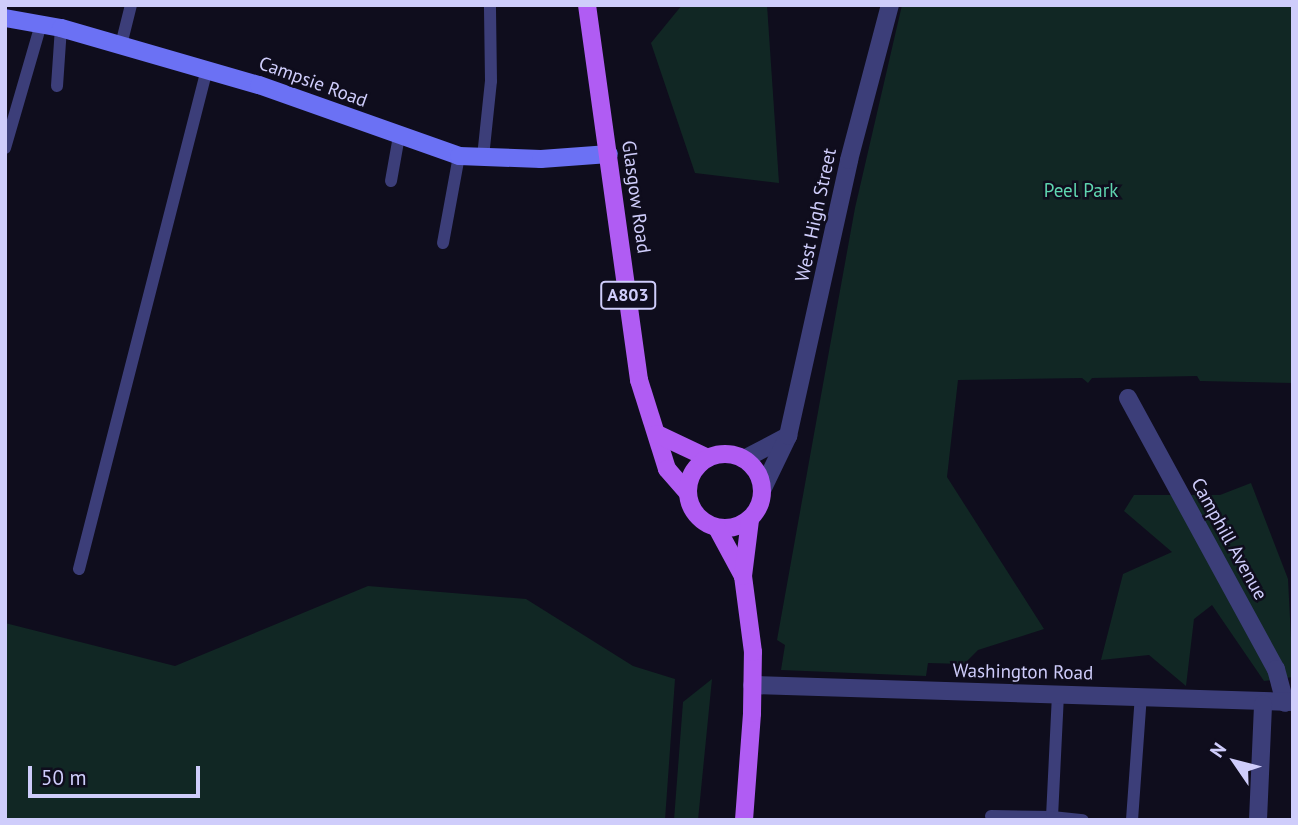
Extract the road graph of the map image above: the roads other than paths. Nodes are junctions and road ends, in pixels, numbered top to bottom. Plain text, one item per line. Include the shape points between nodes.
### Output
1 (131, 5) edge
2 (490, 5) edge
3 (587, 5) edge
4 (890, 5) edge
5 (5, 18) edge
6 (41, 24) junction
7 (61, 28) junction
8 (121, 44) junction
9 (207, 69) junction
10 (57, 86) dead end
11 (398, 136) junction
12 (5, 148) edge
13 (609, 154) junction
14 (459, 156) junction
15 (483, 157) junction
16 (391, 181) dead end
17 (443, 243) dead end
18 (1128, 398) dead end
19 (657, 434) junction
20 (788, 436) junction
21 (708, 458) junction
22 (744, 459) junction
23 (763, 488) junction
24 (687, 492) junction
25 (750, 520) junction
26 (717, 528) junction
27 (79, 569) dead end
28 (743, 576) junction
29 (752, 685) junction
30 (1058, 695) junction
31 (1140, 695) junction
32 (1289, 702) edge
33 (1263, 704) junction
34 (991, 816) dead end
35 (1052, 817) junction
36 (744, 820) edge
37 (1083, 820) edge
38 (1132, 820) edge
39 (1258, 820) edge

1 - 8 lane
2 - 15 lane via 491,81
3 - 13 main road, Glasgow Road / A803
4 - 20 street, West High Street via 849,160
5 - 6 street, Campsie Road
6 - 7 street, Campsie Road
6 - 12 lane
7 - 8 street, Campsie Road
7 - 10 lane
8 - 9 street, Campsie Road
9 - 11 street, Campsie Road
9 - 27 lane
11 - 14 street, Campsie Road
11 - 16 lane
13 - 15 street, Campsie Road
13 - 19 main road, Glasgow Road / A803 via 639,380
14 - 15 street, Campsie Road
14 - 17 lane
18 - 32 street, Camphill Avenue via 1276,669
19 - 21 main road
19 - 24 main road, Glasgow Road / A803 via 667,469
20 - 22 street
20 - 23 street, West High Street
21 - 22 main road via 733,454
21 - 24 main road via 693,472
22 - 23 main road via 757,471
23 - 25 main road via 760,505
24 - 26 main road via 696,515
25 - 26 main road
25 - 28 main road
26 - 28 main road
28 - 29 main road
29 - 30 street, Washington Road
29 - 36 main road
30 - 31 street, Washington Road
30 - 35 lane
31 - 33 street, Washington Road
31 - 38 lane
32 - 33 street, Washington Road
33 - 39 street
34 - 35 lane
35 - 37 lane

